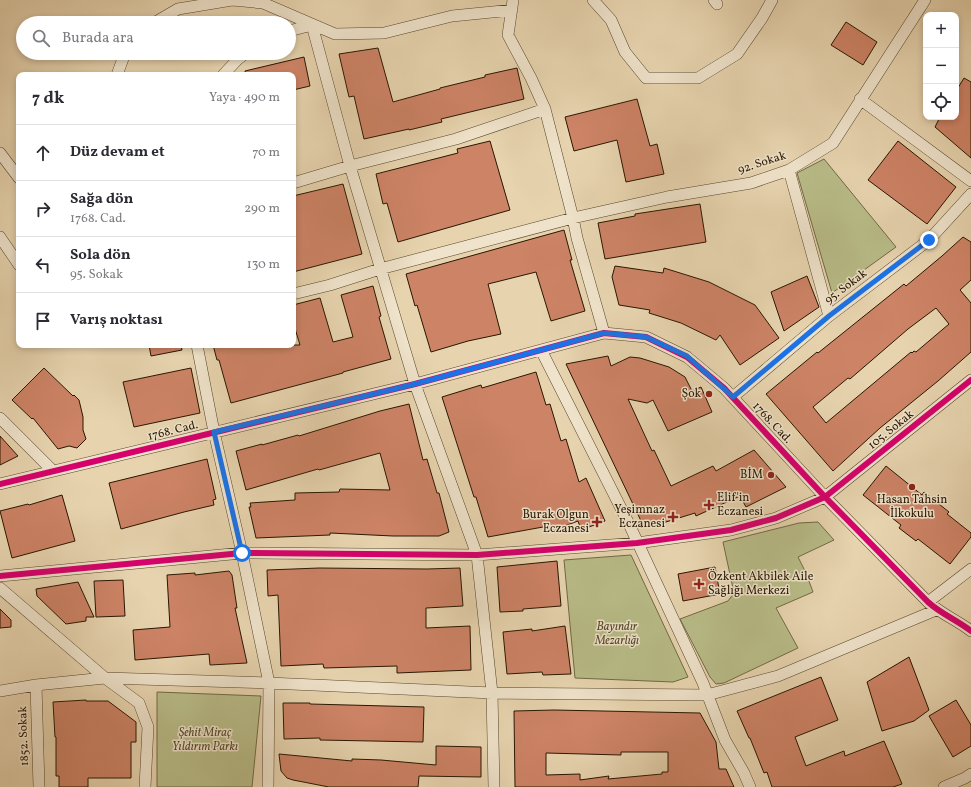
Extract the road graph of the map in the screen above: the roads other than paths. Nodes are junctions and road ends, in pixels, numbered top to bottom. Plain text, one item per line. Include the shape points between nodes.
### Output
1 (232, 0) edge
2 (593, 0) edge
3 (772, 0) edge
4 (925, 0) edge
5 (513, 5) edge
6 (166, 16) edge
7 (293, 16) edge
8 (296, 17) edge
9 (312, 24) junction
10 (296, 29) edge
11 (122, 60) edge
12 (237, 60) edge
13 (118, 72) edge
14 (226, 72) edge
15 (860, 99) junction
16 (545, 109) junction
17 (0, 153) edge
18 (350, 166) junction
19 (789, 170) junction
20 (16, 174) edge
21 (971, 181) edge
22 (296, 182) edge
23 (971, 194) edge
24 (573, 218) junction
25 (0, 238) edge
26 (16, 261) edge
27 (380, 269) junction
28 (296, 293) edge
29 (829, 316) junction
30 (604, 333) junction
31 (198, 348) edge
32 (541, 350) junction
33 (971, 380) edge
34 (415, 384) junction
35 (733, 397) junction
36 (0, 418) edge
37 (214, 432) junction
38 (53, 471) junction
39 (0, 484) edge
40 (825, 497) junction
41 (637, 543) junction
42 (242, 553) junction
43 (477, 554) junction
44 (971, 569) edge
45 (0, 576) edge
46 (0, 588) edge
47 (932, 606) junction
48 (971, 631) edge
49 (105, 678) junction
50 (269, 683) junction
51 (36, 685) junction
52 (0, 691) edge
53 (492, 693) junction
54 (707, 695) junction
55 (969, 779) edge
56 (39, 787) edge
57 (145, 787) edge
58 (268, 787) edge
59 (494, 787) edge
60 (750, 787) edge
61 (944, 787) edge

1 - 6 street via 178,9
1 - 7 street via 263,3
2 - 3 street via 611,20 625,52 646,78 698,78 737,54
4 - 15 street, 92. Sokak
5 - 9 street via 452,16 384,33 335,34
5 - 16 street via 508,35
8 - 9 street
9 - 10 street
9 - 18 street
11 - 13 street
12 - 14 street
15 - 19 street, 92. Sokak via 833,143
15 - 21 street
16 - 18 street via 456,139
16 - 24 street
17 - 20 street
18 - 22 street
18 - 27 street
19 - 24 street, 92. Sokak via 751,183 667,197
19 - 29 street
23 - 29 street, 95. Sokak via 929,240
24 - 27 street, 92. Sokak
24 - 30 street
25 - 26 street
27 - 28 street, 92. Sokak
27 - 34 street
29 - 35 street, 95. Sokak
30 - 32 street, 1768. Cad.
30 - 35 street, 1768. Cad. via 646,337 687,356
31 - 37 street
32 - 34 street, 1768. Cad.
32 - 41 street
33 - 40 street, 105. Sokak
34 - 37 street, 1768. Cad.
34 - 43 street
35 - 40 street, 1768. Cad.
36 - 38 street
37 - 38 street, 1768. Cad.
37 - 42 street
38 - 39 street, 1768. Cad.
40 - 41 street, 105. Sokak via 776,518 732,530
40 - 47 street, 1768. Cad.
41 - 43 street, 105. Sokak
41 - 54 street
42 - 43 street, 105. Sokak
42 - 45 street, 105. Sokak
42 - 50 street
43 - 53 street
44 - 47 street
46 - 49 street
47 - 48 street, 1768. Cad.
47 - 54 street via 778,676
49 - 50 street
49 - 51 street
49 - 57 street via 139,703 146,721 148,727
50 - 53 street
50 - 58 street
51 - 52 street
51 - 56 street, 1852. Sokak
53 - 54 street
53 - 59 street
54 - 60 street via 725,740
55 - 61 street

